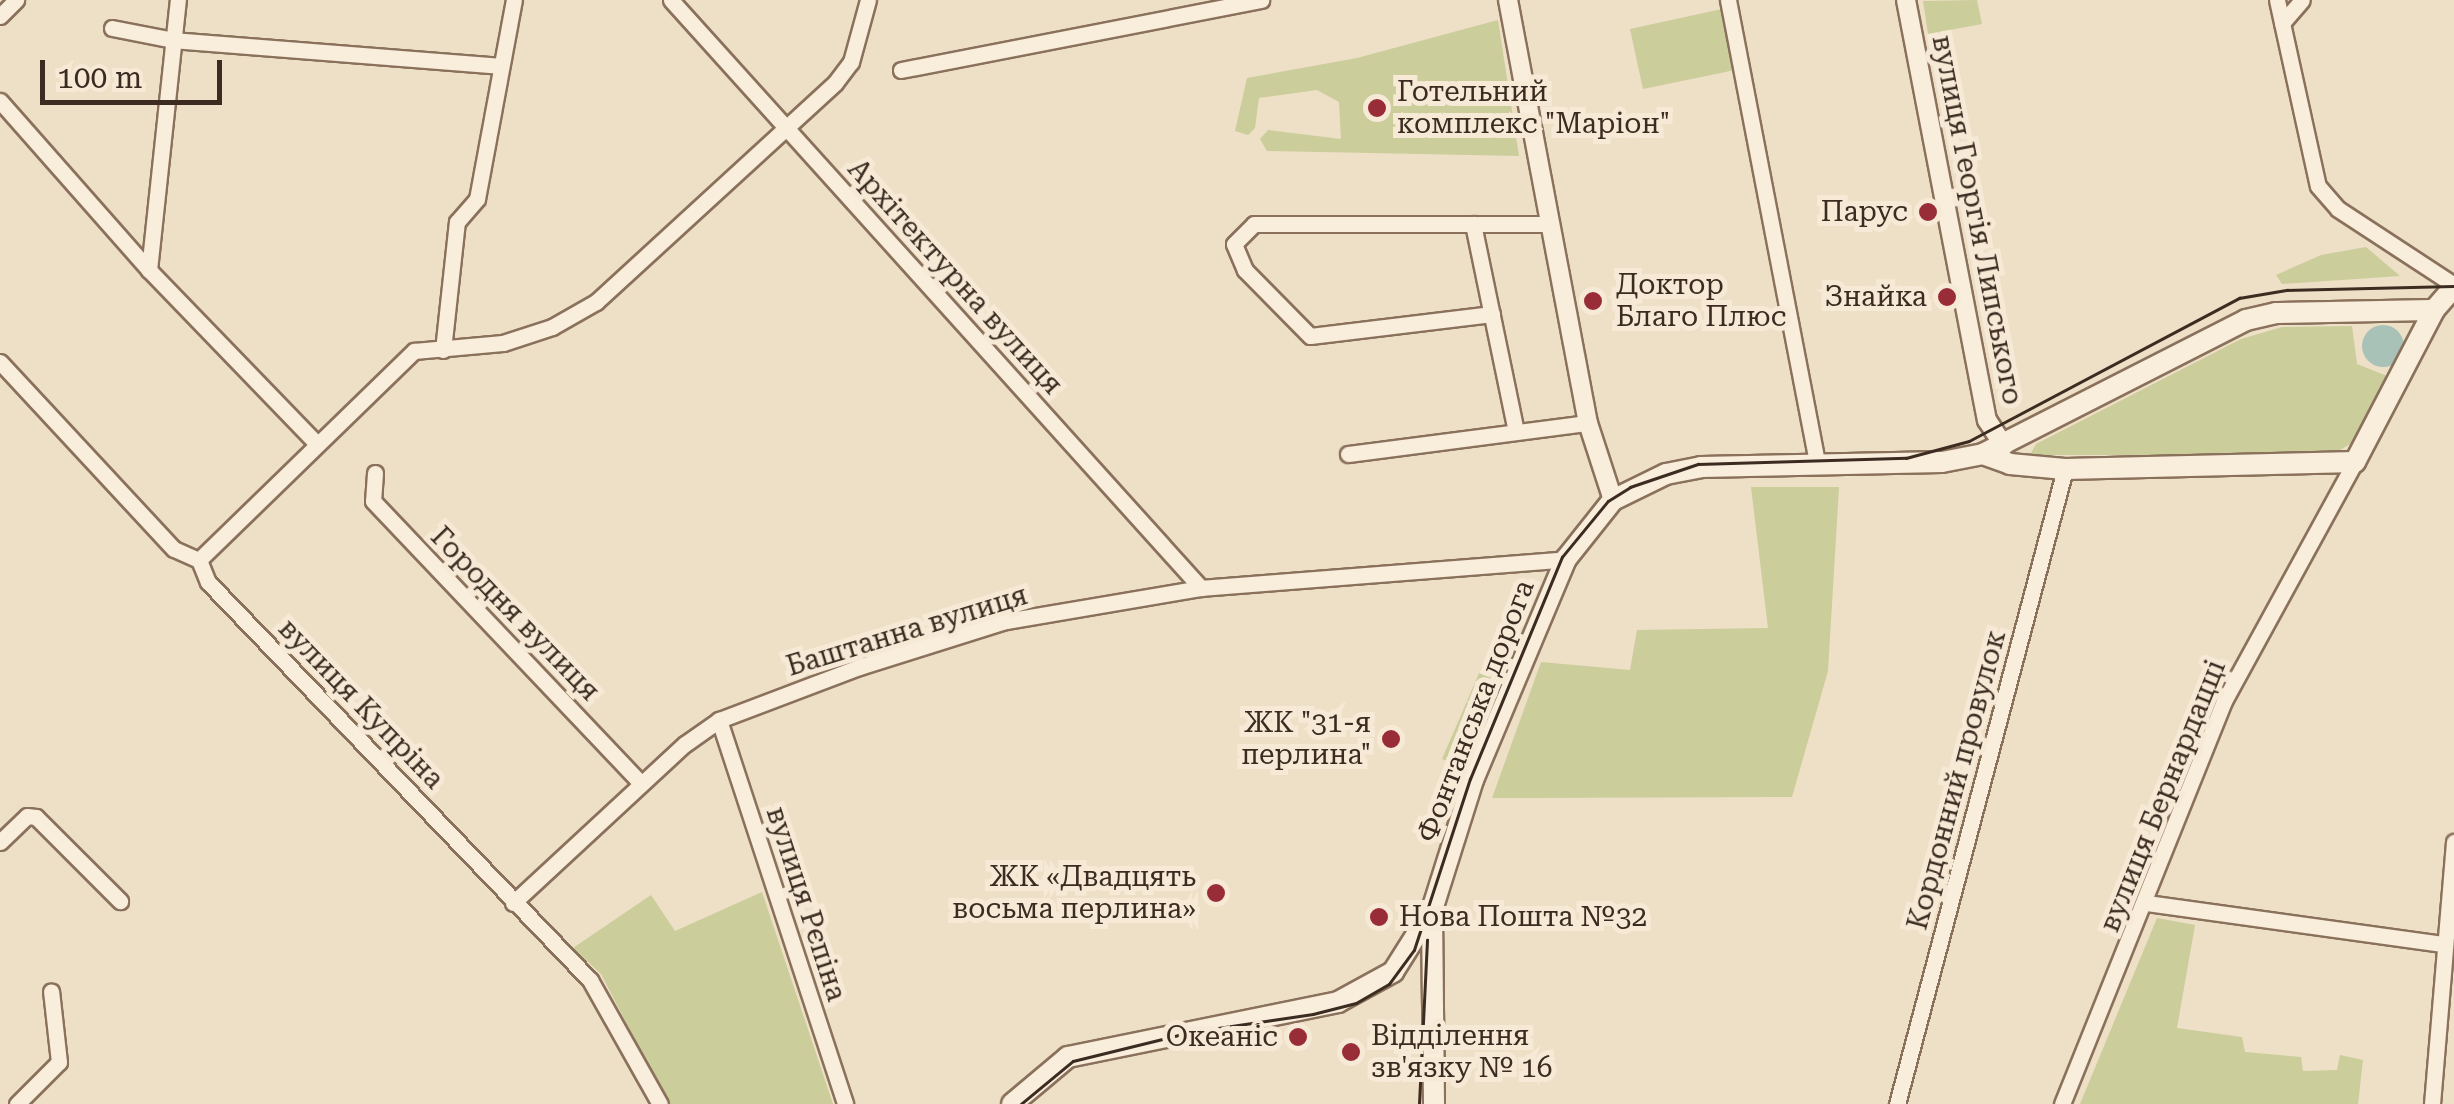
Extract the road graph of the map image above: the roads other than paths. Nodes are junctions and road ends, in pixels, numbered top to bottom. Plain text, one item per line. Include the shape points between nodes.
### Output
1 (16, 0) edge
2 (178, 0) edge
3 (514, 0) edge
4 (671, 0) edge
5 (868, 0) edge
6 (1261, 0) edge
7 (1508, 0) edge
8 (1728, 0) edge
9 (1906, 0) edge
10 (2277, 0) edge
11 (2302, 0) edge
12 (0, 16) edge
13 (2282, 23) junction
14 (112, 28) dead end
15 (173, 40) junction
16 (501, 66) junction
17 (901, 70) dead end
18 (0, 101) edge
19 (787, 128) junction
20 (1473, 224) junction
21 (1550, 224) junction
22 (148, 270) junction
23 (2454, 286) edge
24 (2434, 310) junction
25 (1492, 314) junction
26 (443, 350) junction
27 (0, 362) edge
28 (1588, 423) junction
29 (1516, 432) junction
30 (315, 442) junction
31 (2011, 450) junction
32 (1348, 454) dead end
33 (1817, 462) junction
34 (2355, 462) junction
35 (2065, 469) junction
36 (375, 474) dead end
37 (1613, 500) junction
38 (1566, 559) junction
39 (199, 560) junction
40 (1201, 588) junction
41 (719, 720) junction
42 (641, 783) junction
43 (0, 842) edge
44 (2454, 842) edge
45 (120, 901) dead end
46 (513, 902) junction
47 (2147, 903) junction
48 (1432, 910) junction
49 (2444, 944) junction
50 (1400, 964) junction
51 (1429, 982) junction
52 (50, 991) dead end
53 (2447, 995) edge
54 (2434, 1077) junction
55 (2454, 1078) edge
56 (17, 1104) edge
57 (660, 1104) edge
58 (845, 1104) edge
59 (1012, 1104) edge
60 (1434, 1104) edge
61 (1897, 1104) edge
62 (2062, 1104) edge
63 (2432, 1104) edge

1 - 12 street
2 - 15 street
3 - 16 street
4 - 19 street, Архітектурна вулиця
5 - 19 street via 851,62
6 - 17 street
7 - 21 street
8 - 33 street
9 - 31 street, вулиця Георгія Липського via 1987,420
10 - 13 street
11 - 13 street
13 - 23 street via 2326,199
14 - 15 street
15 - 16 street
15 - 22 street
16 - 26 street via 477,200 458,222
18 - 22 street
19 - 26 street via 596,302 497,349
19 - 40 street, Архітектурна вулиця
20 - 21 street
20 - 25 street
20 - 25 street via 1254,224 1239,234 1235,256 1310,336
21 - 28 street
22 - 30 street
23 - 24 main road
24 - 31 main road via 2276,313 2246,320
24 - 34 main road
25 - 29 street
26 - 30 street via 414,351
27 - 39 street, вулиця Купріна via 174,549
28 - 29 street
28 - 37 street
29 - 32 street
30 - 39 street
31 - 33 main road, Фонтанська дорога via 1942,462
31 - 35 main road, Фонтанська дорога
33 - 37 main road, Фонтанська дорога via 1701,467 1666,474
34 - 35 main road, Фонтанська дорога
34 - 47 street, вулиця Бернардацці via 2224,701
35 - 61 street, Кордонний провулок
36 - 42 street, Городня вулиця via 373,502
37 - 38 main road, Фонтанська дорога
38 - 40 street, Баштанна вулиця
38 - 48 main road, Фонтанська дорога via 1472,780
39 - 46 street, вулиця Купріна via 208,582
40 - 41 street, Баштанна вулиця via 1006,621
41 - 42 street, Баштанна вулиця
41 - 58 street, вулиця Рєпіна
42 - 46 street, Баштанна вулиця
43 - 45 street via 27,816 36,818
44 - 49 street
46 - 57 street, вулиця Купріна via 590,980
47 - 49 street
47 - 62 street, вулиця Бернардацці
48 - 50 main road, Фонтанська дорога
48 - 51 main road
49 - 53 street
50 - 51 main road via 1421,963
50 - 59 main road, Фонтанська дорога via 1370,989 1338,1002 1068,1057
51 - 60 main road
52 - 56 street via 60,1062
53 - 54 street
54 - 55 street
54 - 63 street

